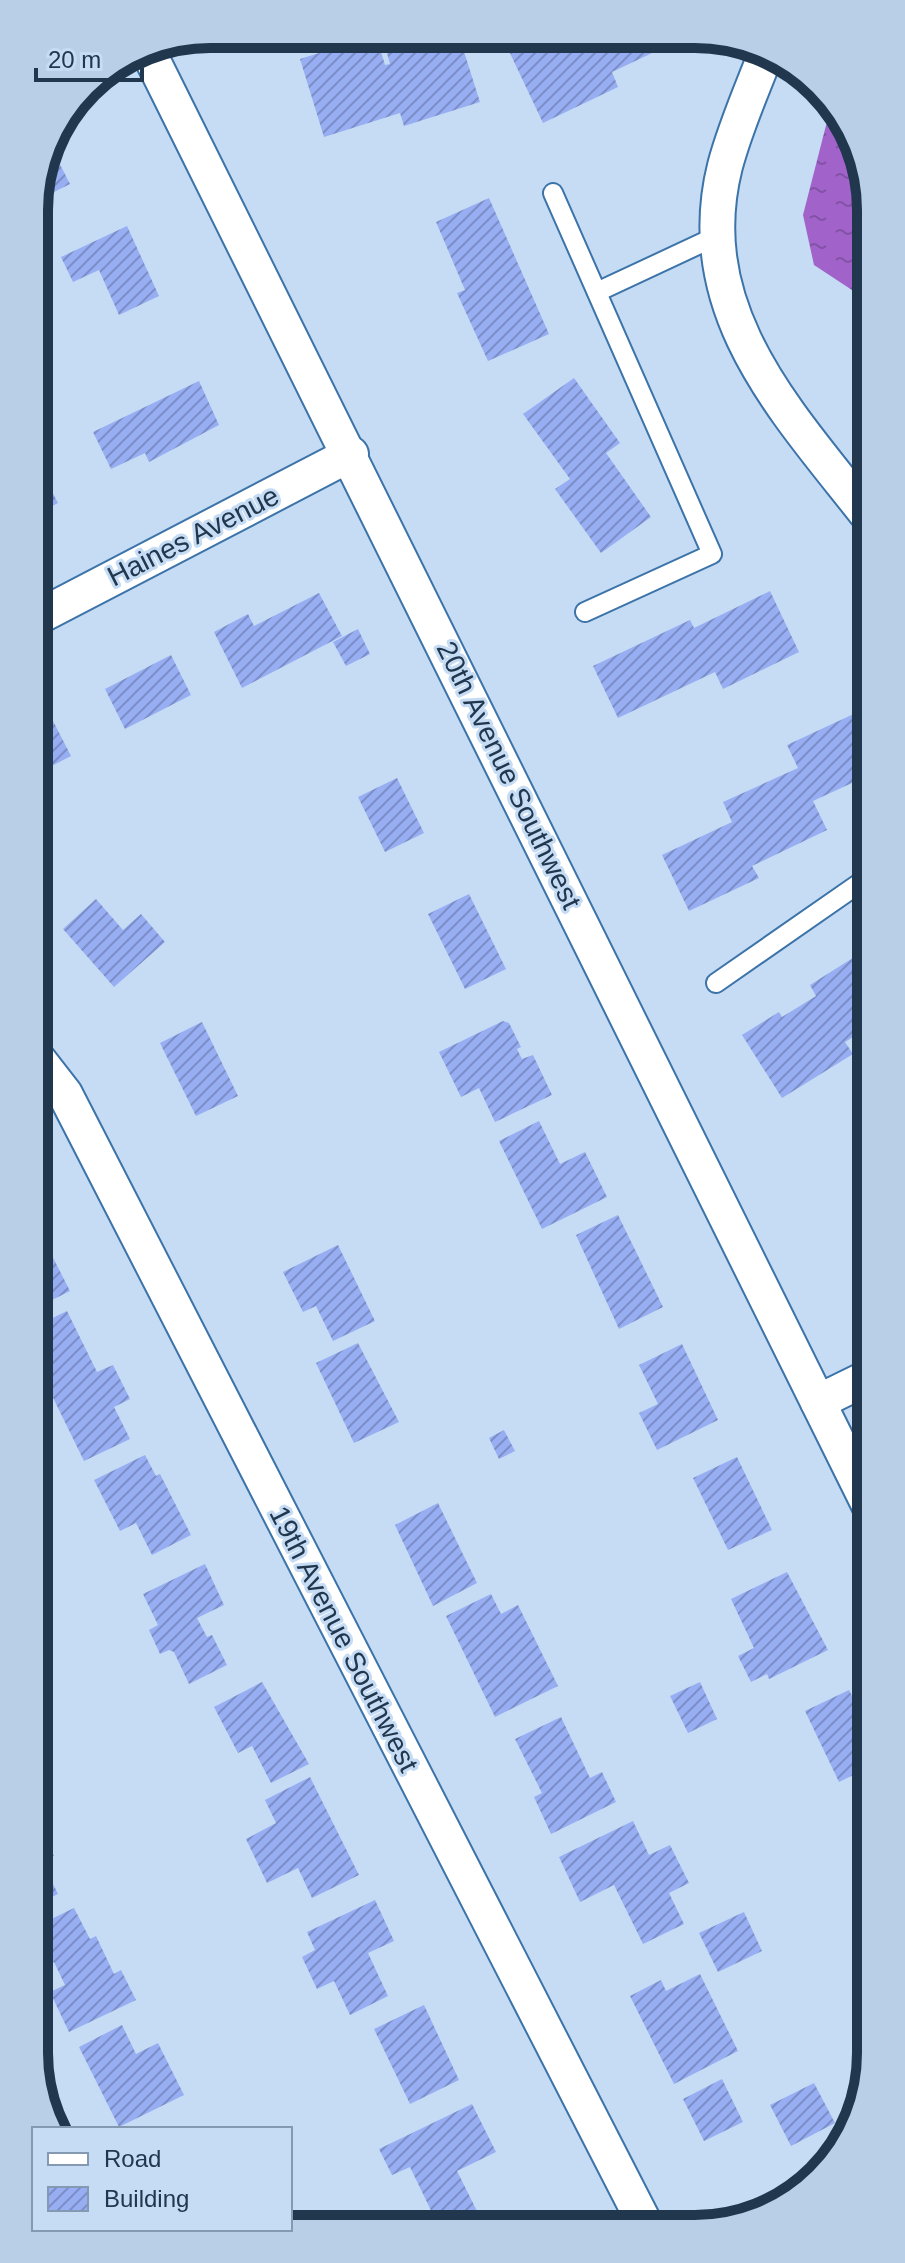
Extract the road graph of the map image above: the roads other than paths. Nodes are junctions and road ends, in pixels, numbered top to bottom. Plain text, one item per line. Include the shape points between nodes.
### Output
1 (152, 59) edge
2 (762, 63) edge
3 (553, 193) dead end
4 (719, 235) junction
5 (597, 292) junction
6 (351, 454) junction
7 (857, 502) edge
8 (48, 612) edge
9 (585, 612) dead end
10 (857, 885) edge
11 (716, 983) dead end
12 (48, 1072) edge
13 (857, 1383) edge
14 (818, 1402) junction
15 (857, 1481) edge
16 (640, 2215) edge

1 - 6 street, 20th Avenue Southwest
2 - 4 street via 724,168
3 - 5 lane
4 - 5 lane
4 - 7 street via 730,307 749,355
5 - 9 lane via 712,554
6 - 8 street, Haines Avenue
6 - 14 street, 20th Avenue Southwest
10 - 11 lane
12 - 16 street, 19th Avenue Southwest via 65,1094
13 - 14 street
14 - 15 street, 20th Avenue Southwest

